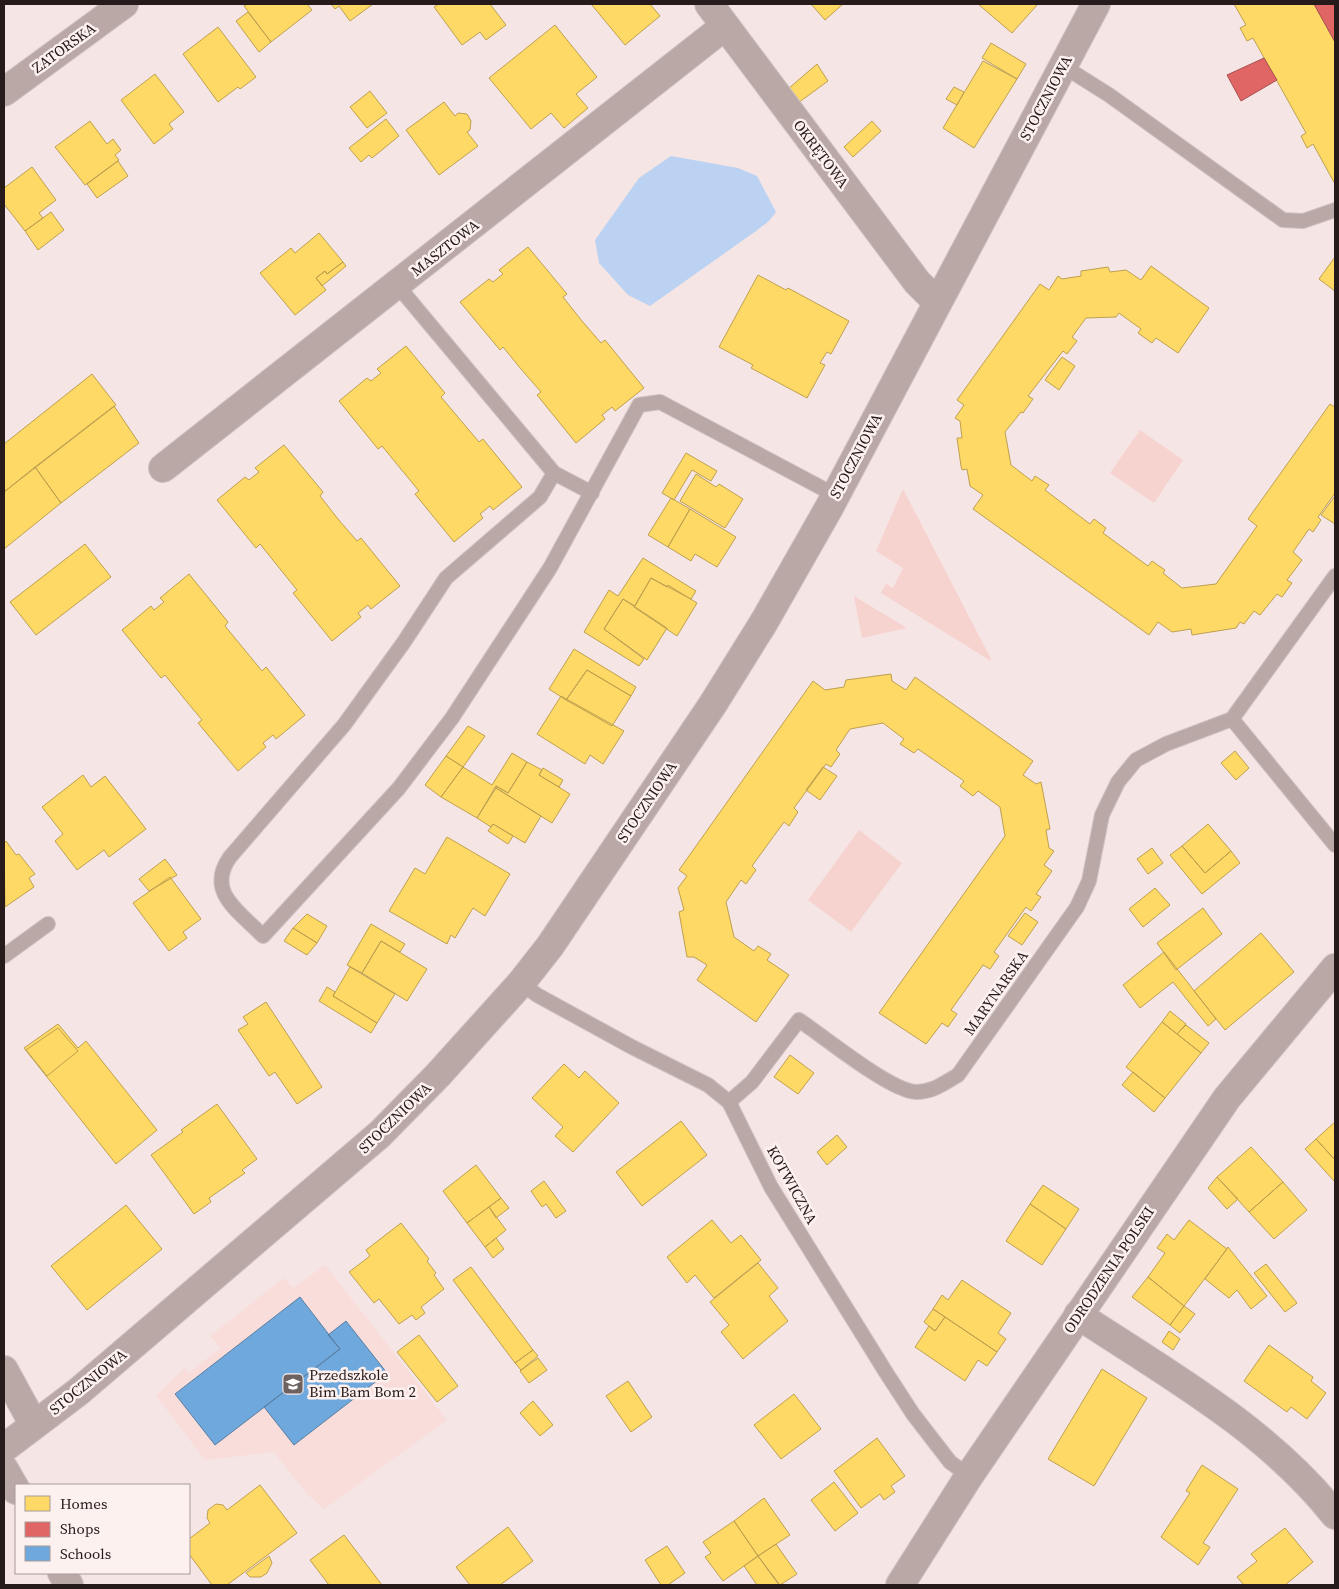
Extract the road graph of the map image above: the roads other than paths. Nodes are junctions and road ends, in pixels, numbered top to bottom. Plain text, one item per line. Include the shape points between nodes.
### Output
1 (124, 4) edge
2 (709, 4) edge
3 (1096, 4) edge
4 (725, 26) junction
5 (1063, 66) junction
6 (4, 92) edge
7 (1335, 210) edge
8 (397, 285) junction
9 (937, 302) junction
10 (163, 468) dead end
11 (554, 473) junction
12 (592, 493) junction
13 (834, 496) junction
14 (1335, 576) edge
15 (1232, 719) junction
16 (1335, 845) edge
17 (48, 924) dead end
18 (4, 956) edge
19 (1335, 968) edge
20 (521, 983) junction
21 (729, 1102) junction
22 (1078, 1315) junction
23 (4, 1370) edge
24 (34, 1425) junction
25 (4, 1448) edge
26 (4, 1469) edge
27 (969, 1476) junction
28 (15, 1488) edge
29 (1335, 1515) edge
30 (63, 1574) edge
31 (69, 1585) edge
32 (900, 1585) edge

1 - 6 street, ZATORSKA
2 - 4 street, OKRĘTOWA
3 - 5 street, STOCZNIOWA
4 - 8 street, MASZTOWA
4 - 9 street, OKRĘTOWA via 917,282
5 - 7 lane via 1109,95 1284,220 1303,221
5 - 9 street, STOCZNIOWA
8 - 10 street, MASZTOWA
8 - 11 lane
9 - 13 street, STOCZNIOWA
11 - 12 lane
11 - 12 lane via 540,498 446,578 344,725 222,868 220,878 224,897 263,936 399,788 452,718 550,568
12 - 13 lane via 639,405 660,402
13 - 20 street, STOCZNIOWA via 764,622 713,704 550,946
14 - 15 lane
15 - 16 lane
15 - 21 lane, MARYNARSKA via 1166,744 1136,760 1118,782 1102,816 1089,881 1077,907 958,1075 934,1090 915,1092 874,1073 798,1020 761,1071
17 - 18 lane
19 - 22 street, ODRODZENIA POLSKI via 1227,1098
20 - 21 lane, KOTWICZNA via 624,1042 708,1084
20 - 24 street, STOCZNIOWA via 380,1134 190,1298
21 - 27 lane, KOTWICZNA via 772,1186 887,1374 950,1462
22 - 27 street, ODRODZENIA POLSKI
22 - 29 street via 1202,1396 1240,1425 1293,1469
23 - 24 street
24 - 25 street, STOCZNIOWA
26 - 28 street
27 - 32 street, ODRODZENIA POLSKI
30 - 31 street

